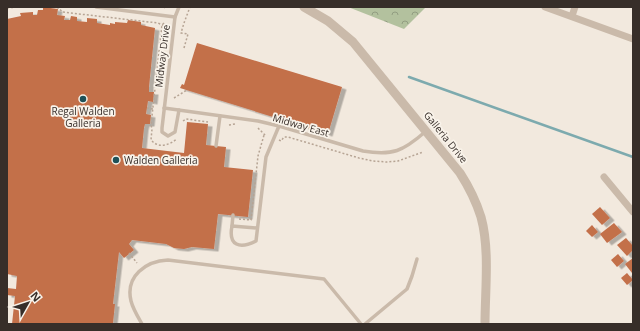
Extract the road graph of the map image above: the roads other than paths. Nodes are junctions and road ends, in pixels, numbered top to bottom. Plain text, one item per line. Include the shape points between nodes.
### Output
1 (96, 7) edge
2 (179, 7) edge
3 (304, 7) edge
4 (545, 7) edge
5 (575, 7) edge
6 (175, 16) junction
7 (572, 16) junction
8 (633, 39) edge
9 (164, 108) junction
10 (179, 110) junction
11 (220, 116) junction
12 (279, 126) junction
13 (427, 131) junction
14 (216, 146) dead end
15 (604, 178) dead end
16 (633, 212) edge
17 (235, 217) road end
18 (232, 226) junction
19 (257, 228) junction
20 (417, 259) dead end
21 (142, 324) edge
22 (361, 324) edge
23 (365, 324) edge
24 (485, 324) edge

1 - 6 lane
2 - 6 lane, Midway Drive
3 - 13 street, Galleria Drive via 328,21 353,42
4 - 7 street
5 - 7 street
6 - 9 lane, Midway Drive
7 - 8 street
9 - 10 lane, Midway East
9 - 10 lane, Midway Drive via 162,132 168,136 175,132
10 - 11 lane, Midway East
11 - 12 lane, Midway East
11 - 14 lane
12 - 13 lane, Midway East via 376,153 389,153 407,147
12 - 19 lane via 266,157
13 - 24 street, Galleria Drive via 460,173 470,190 481,219 486,254
15 - 16 street
17 - 18 lane
18 - 19 lane
18 - 19 lane via 231,238 234,243 244,245 256,241
20 - 23 lane via 407,289
21 - 22 lane via 131,301 132,284 136,274 146,265 168,260 324,279

